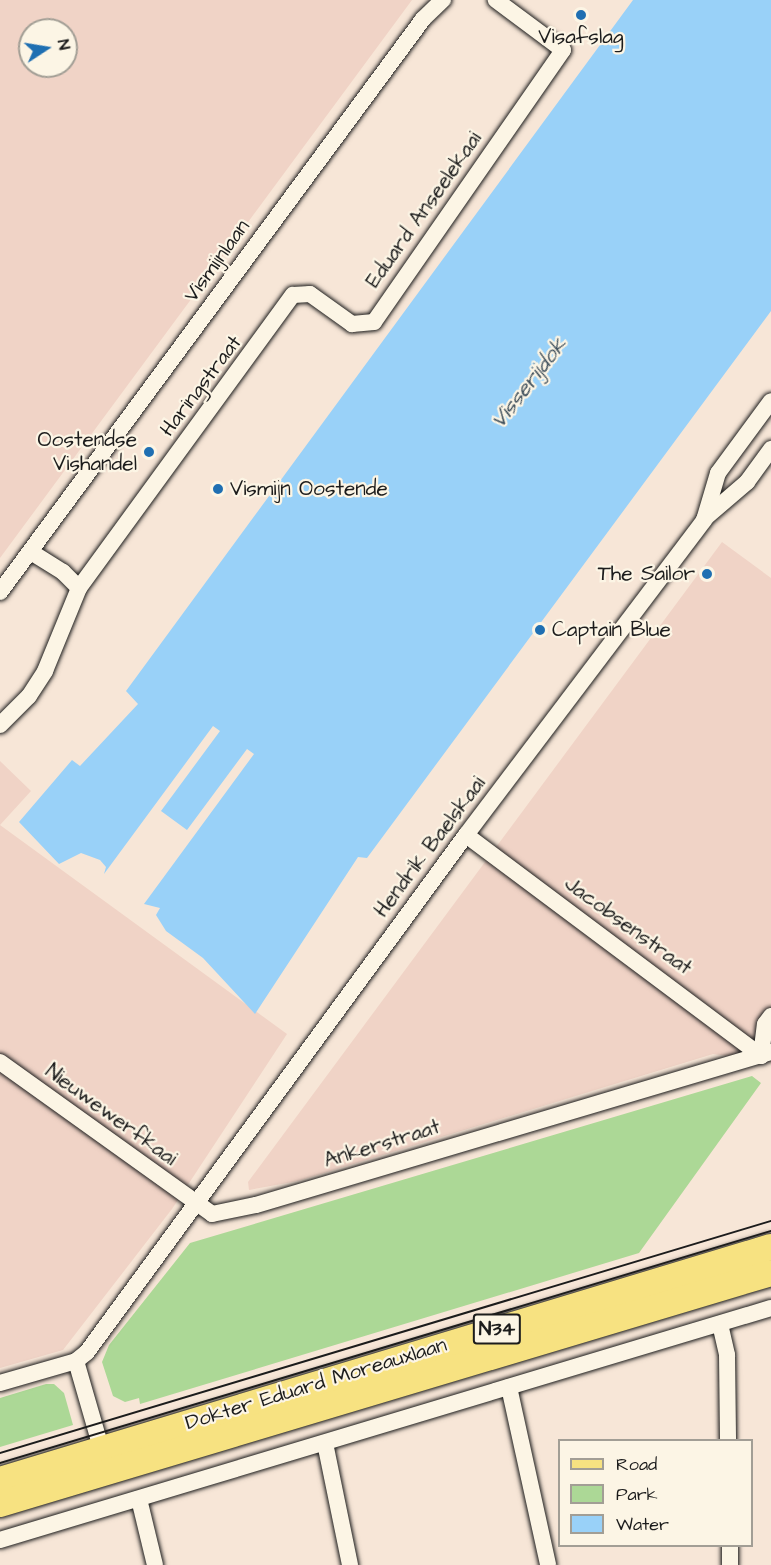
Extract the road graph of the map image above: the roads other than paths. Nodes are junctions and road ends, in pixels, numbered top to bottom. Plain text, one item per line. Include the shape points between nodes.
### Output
1 (443, 0) edge
2 (496, 0) edge
3 (294, 295) joint
4 (771, 401) edge
5 (771, 449) edge
6 (704, 520) junction
7 (31, 552) junction
8 (79, 588) junction
9 (0, 592) edge
10 (0, 725) edge
11 (466, 835) junction
12 (771, 1016) edge
13 (766, 1054) edge
14 (0, 1062) edge
15 (195, 1204) junction
16 (771, 1247) edge
17 (771, 1273) edge
18 (771, 1308) edge
19 (720, 1324) junction
20 (76, 1360) junction
21 (0, 1383) edge
22 (509, 1387) junction
23 (728, 1439) edge
24 (325, 1443) junction
25 (105, 1460) junction
26 (0, 1480) edge
27 (139, 1499) junction
28 (0, 1504) edge
29 (0, 1540) edge
30 (730, 1547) edge
31 (155, 1565) edge
32 (350, 1565) edge
33 (548, 1565) edge
34 (730, 1565) edge

1 - 7 street, Vismijnlaan via 423,19
2 - 3 street, Eduard Anseelekaai via 563,50 374,322 352,324 310,294
3 - 8 street, Haringstraat
4 - 6 street, Hendrik Baelskaai via 718,473
5 - 6 street, Hendrik Baelskaai via 747,482
6 - 11 street, Hendrik Baelskaai
7 - 8 street via 63,572
7 - 9 street, Vismijnlaan
8 - 10 street via 45,671 29,696
11 - 13 street, Jacobsenstraat
11 - 15 street, Hendrik Baelskaai
12 - 13 street via 765,1024
13 - 15 street, Ankerstraat via 256,1205 212,1214
14 - 15 street, Nieuwewerfkaai
15 - 20 street via 87,1352
16 - 25 main road, Dokter Eduard Moreauxlaan / N34
17 - 25 main road, Dokter Eduard Moreauxlaan / N34
18 - 19 street
19 - 22 street
19 - 23 street via 727,1354
20 - 21 street
20 - 25 street
22 - 24 street
22 - 33 street
24 - 27 street
24 - 32 street
25 - 26 main road, Dokter Eduard Moreauxlaan / N34
25 - 28 main road, Dokter Eduard Moreauxlaan / N34
27 - 29 street
27 - 31 street
30 - 34 street

